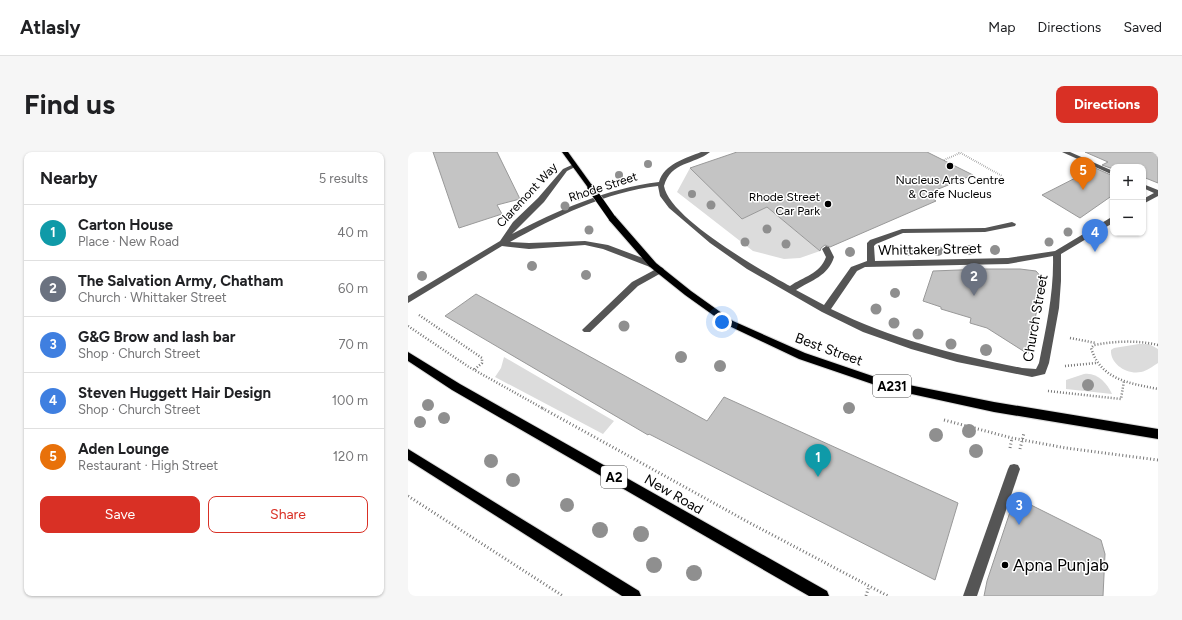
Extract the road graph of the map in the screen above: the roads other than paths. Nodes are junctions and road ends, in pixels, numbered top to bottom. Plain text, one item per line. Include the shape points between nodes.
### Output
1 (565, 152) edge
2 (707, 152) edge
3 (1065, 152) edge
4 (574, 166) junction
5 (1110, 172) edge
6 (662, 184) junction
7 (1146, 187) edge
8 (1158, 193) edge
9 (1146, 200) edge
10 (1110, 222) edge
11 (1012, 224) dead end
12 (500, 243) junction
13 (826, 249) dead end
14 (1057, 254) junction
15 (870, 263) junction
16 (657, 267) junction
17 (790, 290) junction
18 (408, 300) edge
19 (825, 310) junction
20 (587, 330) dead end
21 (408, 356) edge
22 (1158, 434) edge
23 (408, 454) edge
24 (1014, 469) road end
25 (634, 596) edge
26 (822, 596) edge
27 (970, 596) edge

1 - 4 main road, Best Street / A231
2 - 6 street via 673,168 667,173
3 - 5 street
4 - 12 street, Claremont Way via 566,170
4 - 16 main road, Best Street / A231, bridge via 612,218
6 - 12 street, Rhode Street via 637,187 564,211
6 - 17 street via 663,195 698,229 746,264
7 - 8 street
8 - 9 street
10 - 14 street
11 - 15 street via 985,230 902,231 873,242 870,247
12 - 16 street, Claremont Way via 529,246 585,243 605,247
12 - 18 street, Claremont Way
13 - 17 street via 830,257 828,266
14 - 15 street, Whittaker Street via 1008,261
14 - 19 street, Church Street via 1059,273 1041,371 1032,373 989,366 937,353 874,332
15 - 19 street, Whittaker Street via 854,269
16 - 20 street via 635,284
16 - 22 main road, Best Street / A231 via 688,293 730,322 802,356 884,384 1023,412
17 - 19 street
21 - 26 main road, New Road / A2 via 456,387
23 - 25 main road
24 - 27 street

